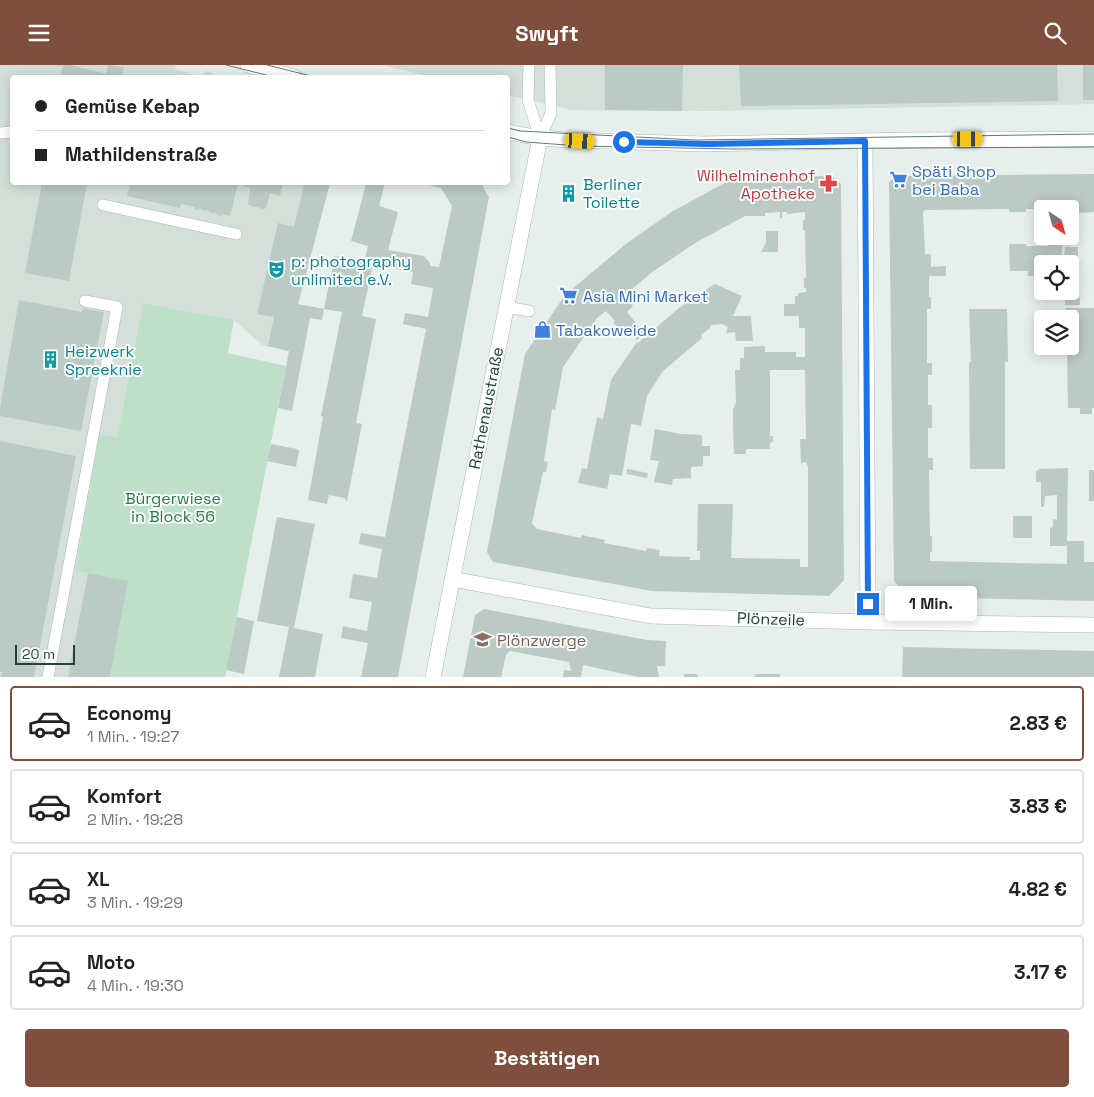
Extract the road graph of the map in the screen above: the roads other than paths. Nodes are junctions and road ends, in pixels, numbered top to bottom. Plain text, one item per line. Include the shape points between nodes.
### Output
1 (248, 65) edge
2 (529, 65) edge
3 (550, 65) edge
4 (286, 75) edge
5 (510, 132) edge
6 (540, 138) junction
7 (1094, 139) edge
8 (865, 141) junction
9 (103, 205) dead end
10 (236, 234) dead end
11 (85, 301) dead end
12 (506, 307) junction
13 (529, 311) dead end
14 (452, 579) junction
15 (868, 622) junction
16 (1094, 625) edge
17 (48, 677) edge
18 (433, 677) edge

1 - 4 street
2 - 6 lane via 528,100
3 - 6 lane via 551,113
5 - 6 street
6 - 8 street via 702,144
6 - 12 street, Rathenaustraße
7 - 8 street
8 - 15 street
9 - 10 lane
11 - 17 lane via 118,307
12 - 13 lane
12 - 14 street, Rathenaustraße
14 - 15 street, Plönzeile via 651,616
14 - 18 street, Rathenaustraße
15 - 16 street, Plönzeile

